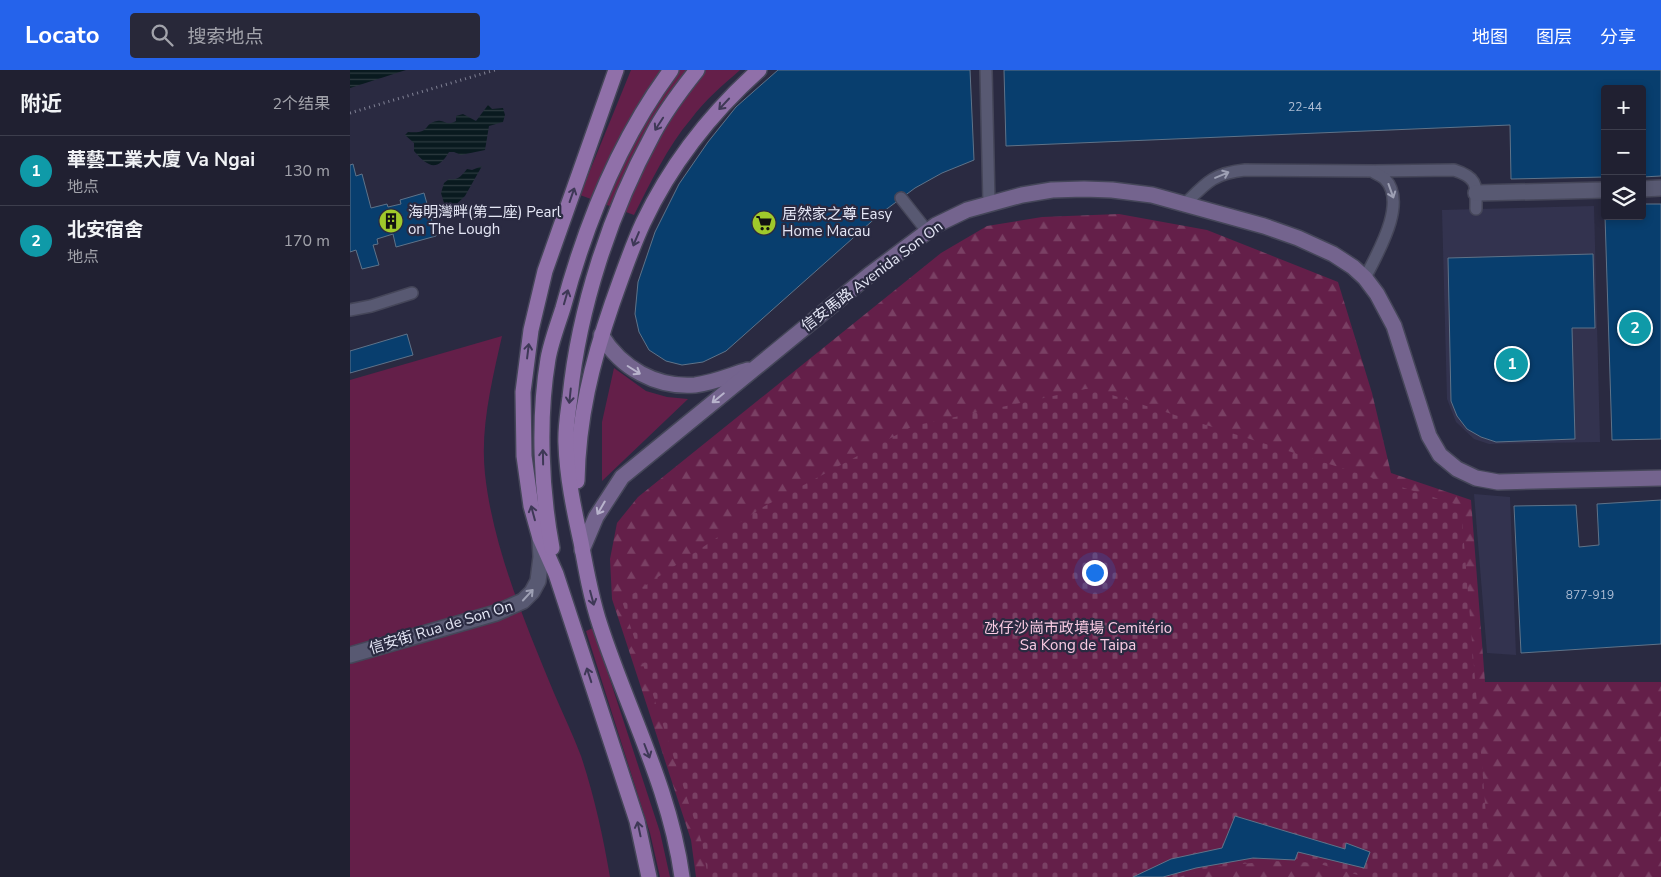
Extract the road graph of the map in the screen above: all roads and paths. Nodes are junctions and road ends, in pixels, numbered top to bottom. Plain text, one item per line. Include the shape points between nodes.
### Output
1 (495, 70) edge
2 (616, 70) edge
3 (671, 70) edge
4 (696, 70) edge
5 (759, 70) edge
6 (986, 70) edge
7 (350, 113) edge
8 (1372, 171) junction
9 (1661, 188) edge
10 (1646, 189) edge
11 (1601, 190) edge
12 (1476, 193) junction
13 (901, 198) dead end
14 (989, 204) junction
15 (1184, 205) junction
16 (1476, 209) dead end
17 (927, 231) junction
18 (1365, 278) junction
19 (412, 293) dead end
20 (350, 310) edge
21 (601, 335) junction
22 (756, 367) junction
23 (1661, 478) edge
24 (540, 538) junction
25 (582, 550) junction
26 (556, 574) junction
27 (350, 654) edge
28 (648, 877) edge
29 (682, 877) edge

1 - 7 path
24 -> 2 main road via 531,506 524,456 523,392 531,330 545,271
26 -> 3 main road via 544,500 543,408 548,358 573,269 599,201 635,124
4 -> 25 main road via 654,132 632,174 615,213 588,298 573,366 566,444 570,490
5 -> 21 main road via 707,123 661,188 631,251
6 - 14 lane
8 - 12 lane via 1454,170 1472,178
15 -> 8 lane via 1206,183 1229,172
8 -> 18 lane via 1390,186 1394,209 1380,250
9 - 10 street
11 - 12 street
12 - 16 lane
13 - 17 lane
14 - 15 main road, 信安馬路 Avenida Son On via 1052,190 1084,189 1152,195
14 - 17 main road, 信安馬路 Avenida Son On via 966,210
15 - 18 main road, 信安馬路 Avenida Son On via 1298,238 1353,266
17 - 22 main road, 信安馬路 Avenida Son On
18 - 23 main road, 信安馬路 Avenida Son On via 1394,326 1429,436 1440,454 1457,469 1476,478 1498,482
19 - 20 lane
21 -> 22 main road via 627,365 648,378 664,382 697,384
21 - 25 main road via 580,431 577,490
22 -> 25 main road, 信安馬路 Avenida Son On via 622,476 596,517
24 - 26 main road
27 -> 24 street, 信安街 Rua de Son On via 496,613 523,601 538,581
25 -> 29 main road via 600,627 661,787
28 -> 26 main road via 637,821

